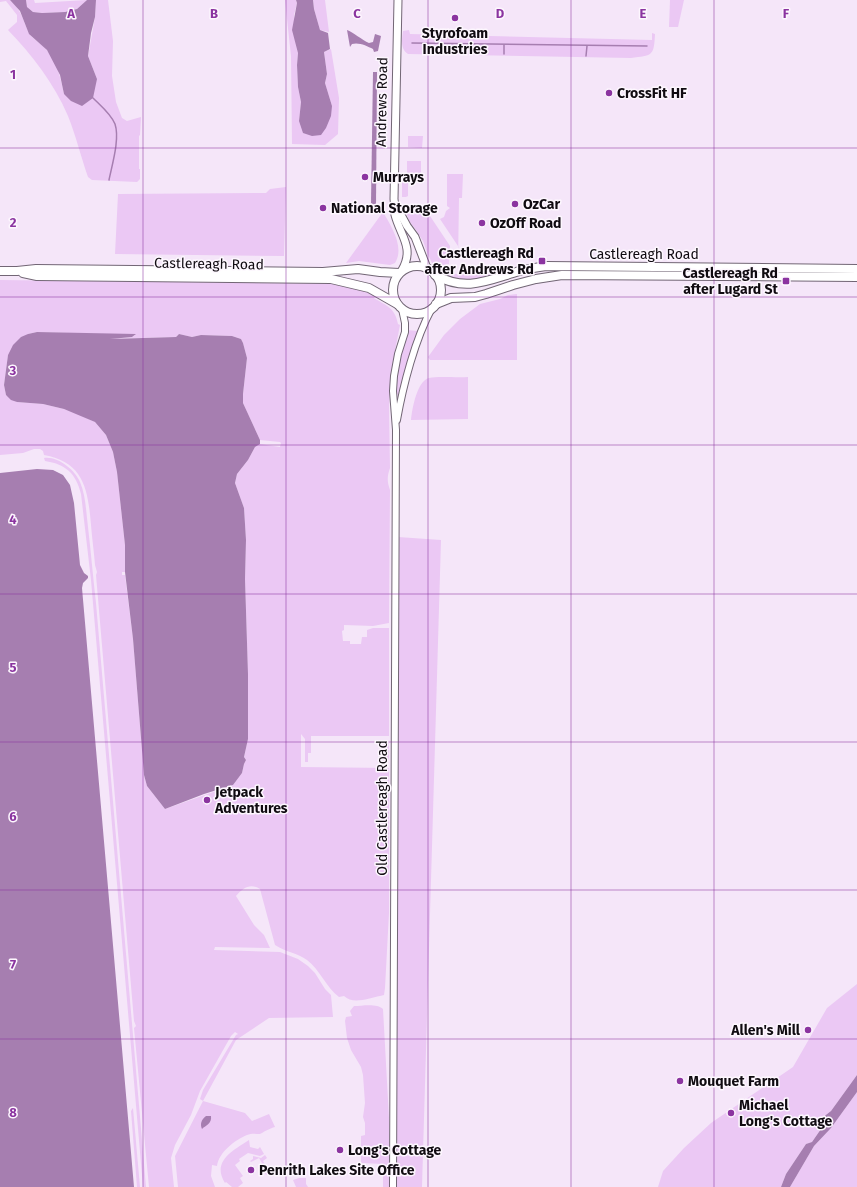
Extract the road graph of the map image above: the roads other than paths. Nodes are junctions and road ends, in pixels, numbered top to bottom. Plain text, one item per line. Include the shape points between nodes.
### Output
1 (398, 0) edge
2 (395, 204) junction
3 (427, 268) junction
4 (857, 269) edge
5 (0, 271) edge
6 (17, 271) junction
7 (401, 272) junction
8 (435, 274) junction
9 (857, 277) edge
10 (400, 306) junction
11 (434, 306) junction
12 (396, 430) junction
13 (393, 1187) edge

1 - 2 main road, Andrews Road
2 - 3 main road, Andrews Road via 415,237
2 - 7 main road, Andrews Road via 395,213 407,246
3 - 7 main road via 412,266
3 - 8 main road
4 - 8 main road, Castlereagh Road via 546,266 470,284 451,282
5 - 6 main road, Castlereagh Road
6 - 7 main road, Castlereagh Road via 36,269 323,272 358,268 379,272
6 - 10 main road, Castlereagh Road via 37,276 331,279 369,288
7 - 10 main road via 393,285 393,292
8 - 11 main road via 440,289
9 - 11 main road, Castlereagh Road via 569,275 536,279 475,297 451,298
10 - 11 main road via 407,312 417,314
10 - 12 street, Old Castlereagh Road via 405,332 394,376
11 - 12 street, Old Castlereagh Road via 410,366 401,396
12 - 13 street, Old Castlereagh Road

